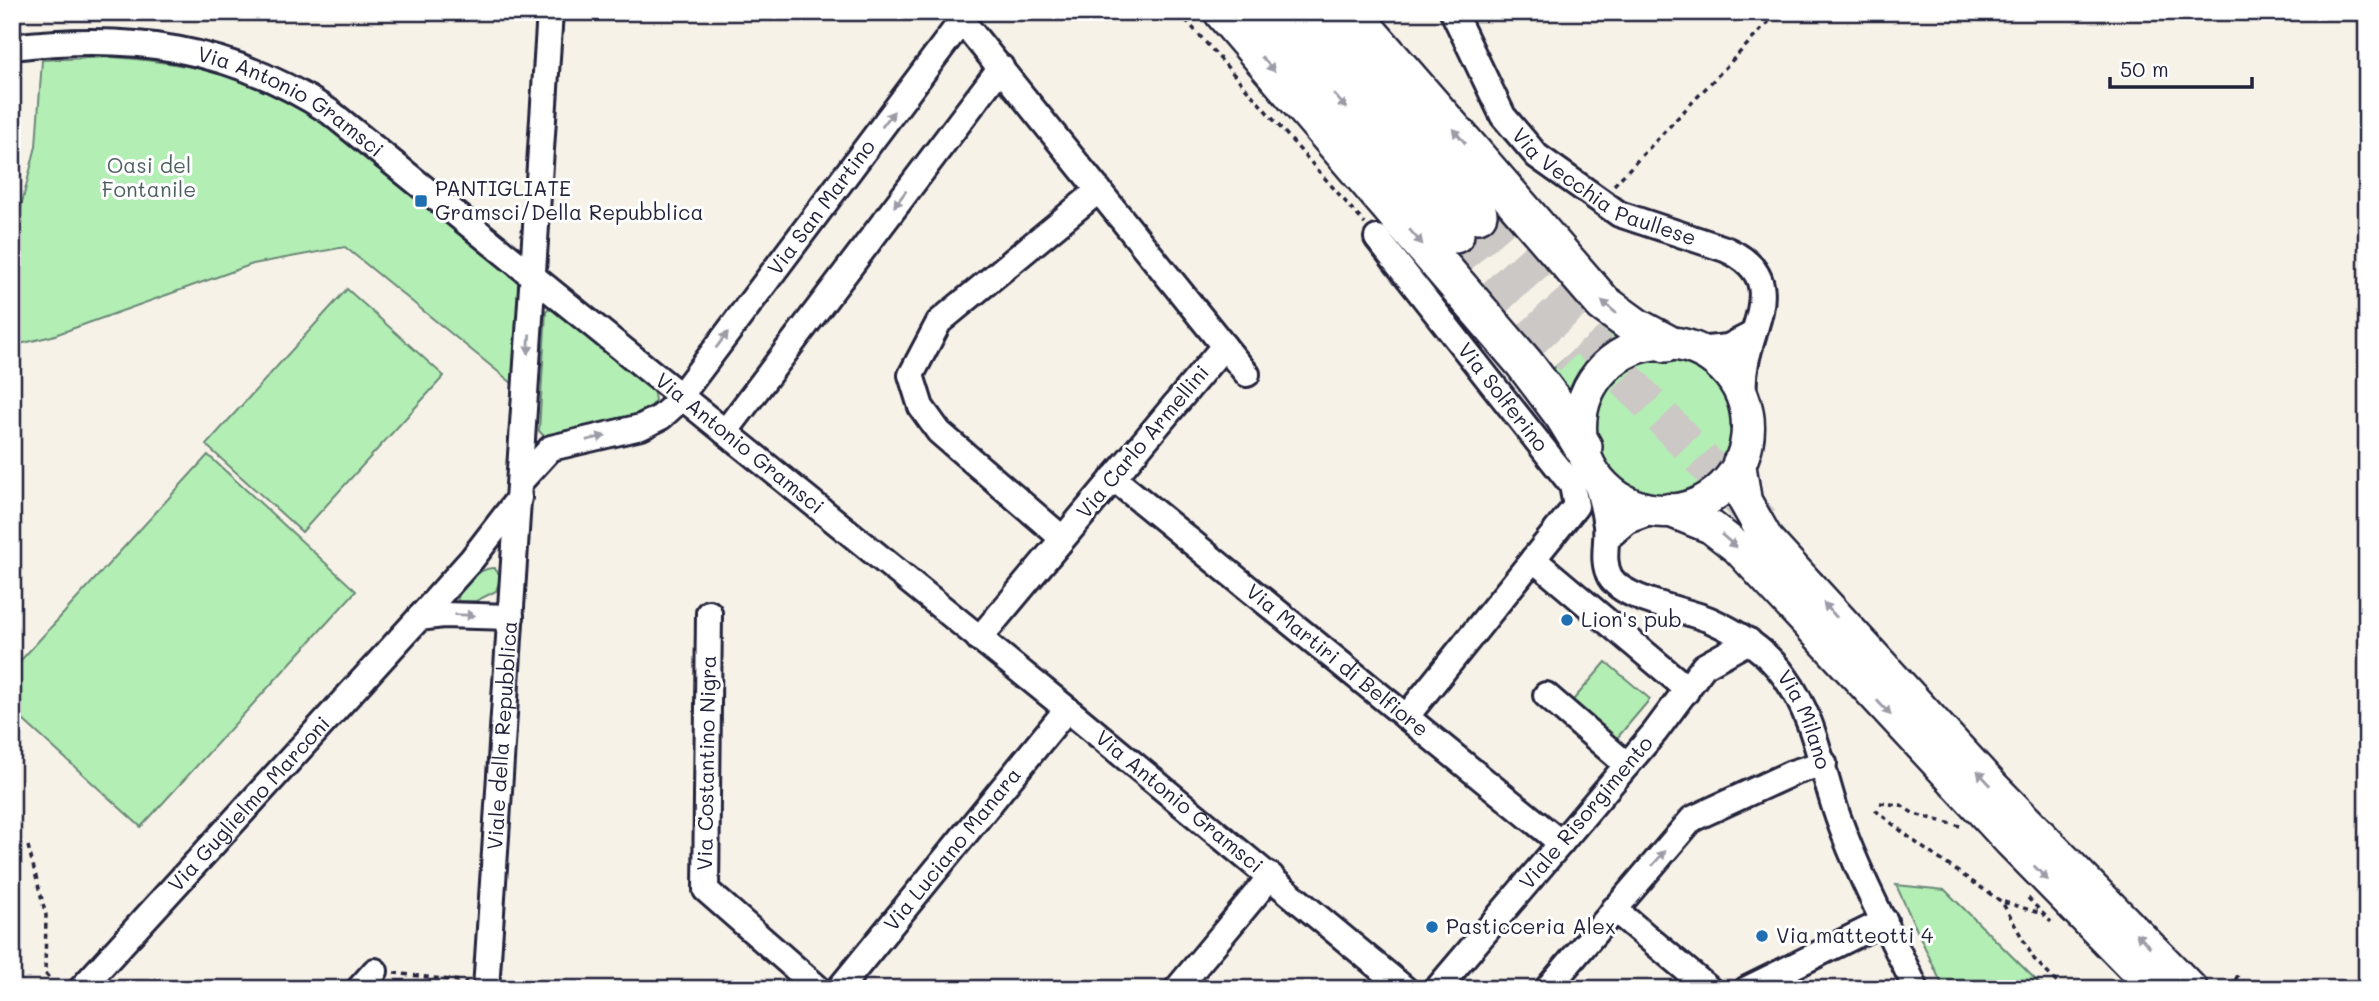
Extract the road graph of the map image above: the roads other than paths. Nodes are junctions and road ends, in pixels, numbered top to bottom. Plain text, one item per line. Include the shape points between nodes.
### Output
1 (550, 12) edge
2 (1223, 12) edge
3 (1263, 12) edge
4 (1307, 12) edge
5 (1351, 12) edge
6 (1453, 12) edge
7 (959, 16) edge
8 (12, 47) edge
9 (1001, 67) junction
10 (1099, 190) junction
11 (1377, 238) road end
12 (533, 276) junction
13 (1753, 334) junction
14 (1224, 346) junction
15 (1681, 346) junction
16 (1247, 374) dead end
17 (681, 395) junction
18 (1745, 406) junction
19 (523, 430) junction
20 (725, 432) junction
21 (551, 448) junction
22 (1587, 458) junction
23 (1739, 463) junction
24 (1113, 478) junction
25 (519, 490) junction
26 (1663, 510) junction
27 (1062, 538) junction
28 (1607, 538) junction
29 (472, 559) junction
30 (1532, 559) junction
31 (514, 569) junction
32 (709, 612) dead end
33 (511, 617) junction
34 (419, 618) junction
35 (1709, 620) junction
36 (979, 639) junction
37 (1749, 641) junction
38 (1703, 666) junction
39 (1686, 692) junction
40 (1546, 695) dead end
41 (1067, 709) junction
42 (1406, 717) junction
43 (1824, 763) junction
44 (1627, 765) junction
45 (1561, 843) junction
46 (1271, 876) junction
47 (1614, 909) junction
48 (1885, 921) junction
49 (486, 987) edge
50 (81, 989) edge
51 (819, 989) edge
52 (839, 989) edge
53 (1177, 989) edge
54 (1405, 989) edge
55 (1437, 989) edge
56 (1547, 989) edge
57 (1709, 989) edge
58 (1747, 989) edge
59 (1916, 989) edge
60 (2155, 989) edge
61 (2191, 989) edge

1 - 12 street, Viale della Repubblica
2 -> 22 highway via 1532,372
3 -> 4 highway via 1467,224
15 -> 5 highway via 1636,327 1603,303
6 - 13 street, Via Vecchia Paullese via 1510,127 1537,156 1598,201 1633,220 1739,256 1755,272 1763,292
7 - 9 street, Via Carlo Armellini
17 -> 7 street, Via San Martino
8 - 12 street, Via Antonio Gramsci via 83,41 167,45 260,72 338,118
9 - 10 street, Via Carlo Armellini
9 -> 20 street
10 - 14 street, Via Carlo Armellini
10 - 27 street, Via Carlo Armellini via 939,322 911,376 921,407 939,432
11 - 30 street, Via Solferino via 1572,485 1576,506
12 - 17 street, Via Antonio Gramsci
12 -> 19 street, Viale della Repubblica
13 - 15 street via 1728,347
13 - 18 street, Via Vecchia Paullese via 1745,364
14 - 16 street, Via Carlo Armellini
14 - 24 street, Via Carlo Armellini
15 - 18 main road via 1728,373
15 - 22 main road via 1627,351 1600,373 1582,408
17 - 20 street, Via Antonio Gramsci
21 -> 17 street via 650,424
18 - 23 main road via 1747,438
19 - 21 street
19 - 25 street, Viale della Repubblica
20 - 36 street, Via Antonio Gramsci
21 - 25 street
22 - 26 main road via 1606,488 1621,498
22 - 28 street, Via Milano via 1601,499
23 - 26 main road via 1711,496 1692,506
61 -> 23 main road via 1994,788 1767,540 1745,501
24 - 27 street, Via Carlo Armellini
24 - 42 street, Via Martiri di Belfiore
25 - 29 street, Via Guglielmo Marconi
25 - 31 street, Viale della Repubblica
26 - 28 street via 1627,521
26 -> 60 main road via 1711,527 1744,554 2010,841
27 - 36 street, Via Carlo Armellini
28 - 35 street, Via Milano via 1605,562 1619,587
29 - 31 street via 491,554
29 - 34 street, Via Guglielmo Marconi
30 - 39 street
30 - 42 street, Via Solferino
31 - 33 street, Viale della Repubblica
32 - 51 street, Via Costantino Nigra via 706,890
34 -> 33 street
33 - 49 street, Viale della Repubblica
34 - 50 street, Via Guglielmo Marconi
35 - 37 street, Via Milano
35 - 38 street, Viale Risorgimento
36 - 41 street, Via Antonio Gramsci
37 - 38 street, Viale Risorgimento
37 - 43 street, Via Milano via 1773,663 1802,703
38 - 39 street, Viale Risorgimento
39 - 44 street, Viale Risorgimento
40 - 44 street
41 - 46 street, Via Antonio Gramsci
41 - 52 street, Via Luciano Manara
42 - 45 street, Via Martiri di Belfiore
47 -> 43 street via 1692,819
43 - 48 street, Via Milano via 1841,825
44 - 45 street, Viale Risorgimento
45 - 55 street, Viale Risorgimento
46 - 53 street
46 - 54 street, Via Antonio Gramsci
47 - 56 street
47 - 57 street
48 - 58 street
48 - 59 street, Via Milano

